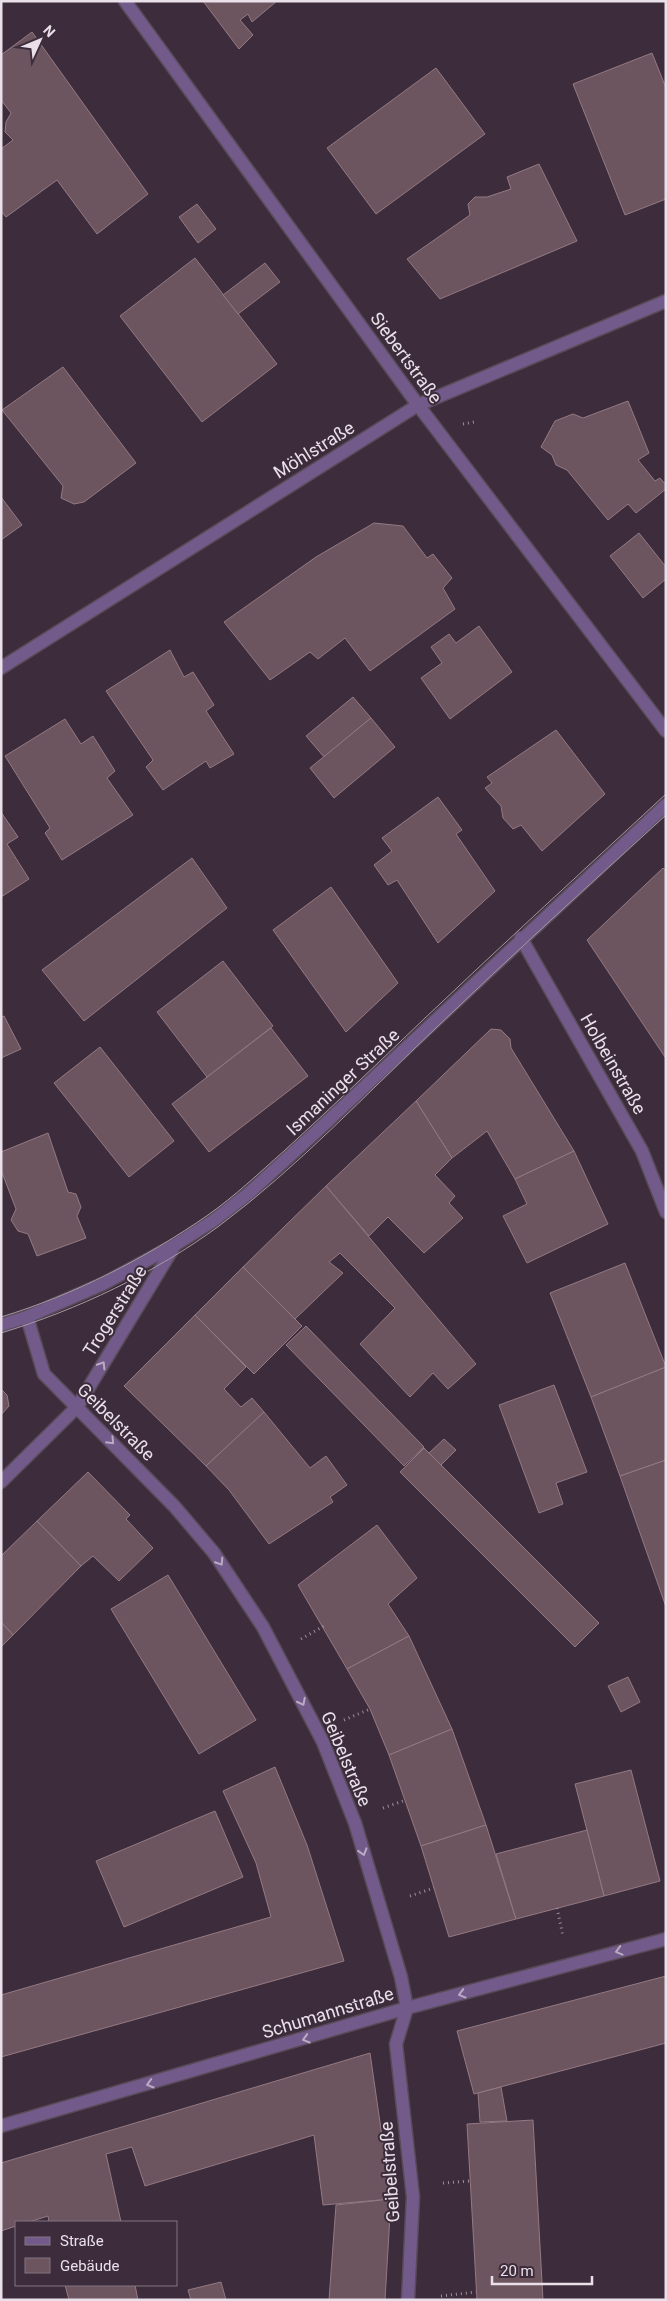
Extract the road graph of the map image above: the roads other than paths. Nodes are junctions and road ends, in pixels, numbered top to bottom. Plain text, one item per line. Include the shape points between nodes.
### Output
1 (125, 1) edge
2 (666, 300) edge
3 (418, 405) junction
4 (1, 668) edge
5 (666, 731) edge
6 (666, 804) edge
7 (521, 938) junction
8 (666, 1212) edge
9 (176, 1245) junction
10 (27, 1317) junction
11 (1, 1325) edge
12 (77, 1407) junction
13 (1, 1482) edge
14 (666, 1938) edge
15 (407, 2008) junction
16 (1, 2126) edge
17 (408, 2300) edge

1 - 3 street, Siebertstraße
2 - 3 street, Möhlstraße
3 - 4 street, Möhlstraße
3 - 5 street, Siebertstraße
6 - 7 street, Ismaninger Straße
7 - 8 street, Holbeinstraße via 642,1151
7 - 9 street, Ismaninger Straße via 248,1193
9 - 10 street, Ismaninger Straße via 103,1284
12 -> 9 street, Trogerstraße
10 - 11 street, Ismaninger Straße
10 - 12 street, Geibelstraße via 44,1374
12 - 13 street, Trogerstraße
12 -> 15 street, Geibelstraße via 175,1507 209,1547 263,1627 323,1742 355,1823
14 -> 15 street, Schumannstraße
15 -> 16 street, Schumannstraße
15 - 17 street, Geibelstraße via 396,2044 413,2197

